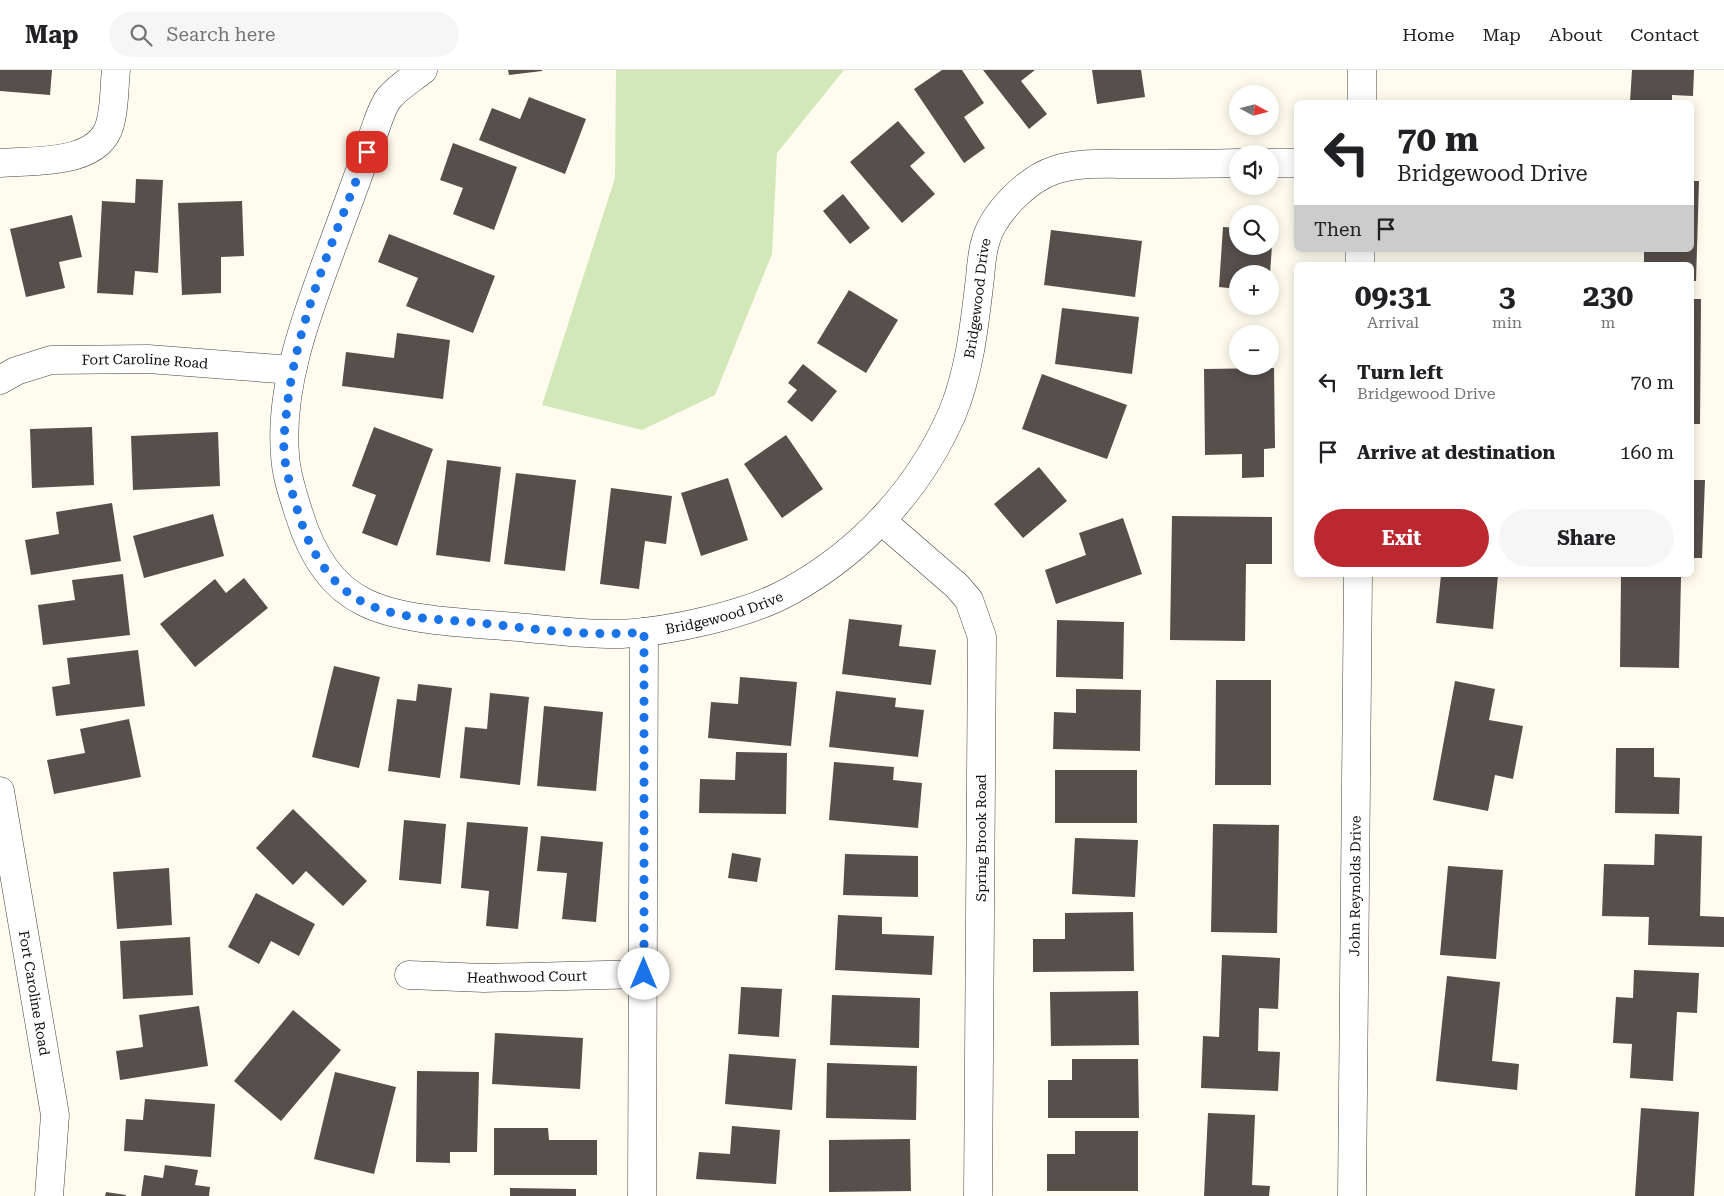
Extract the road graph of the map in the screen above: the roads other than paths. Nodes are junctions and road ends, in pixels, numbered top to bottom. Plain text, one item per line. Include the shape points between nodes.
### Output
1 (116, 70) edge
2 (423, 70) edge
3 (1362, 70) edge
4 (1362, 100) edge
5 (1279, 163) edge
6 (1294, 163) edge
7 (0, 164) edge
8 (1229, 164) edge
9 (292, 370) junction
10 (0, 380) edge
11 (882, 521) junction
12 (1358, 577) edge
13 (644, 632) junction
14 (0, 791) edge
15 (644, 974) junction
16 (410, 975) dead end
17 (49, 1196) edge
18 (642, 1196) edge
19 (978, 1196) edge
20 (1352, 1196) edge

1 - 7 street via 110,126 98,145 67,159
2 - 9 street, Bridgewood Drive via 386,100 302,328
3 - 4 street
5 - 6 street
8 - 11 street, Bridgewood Drive via 1081,164 1052,170 1005,206 993,222 985,242 972,343 952,413 930,456
9 - 10 street, Fort Caroline Road via 148,359 51,360 16,370
9 - 13 street, Bridgewood Drive via 284,427 288,477 306,538 319,563 350,595 397,615 584,634
11 - 13 street, Bridgewood Drive via 847,554 790,591 754,607 717,618
11 - 19 street, Spring Brook Road via 957,586 969,600 982,637
12 - 20 street, John Reynolds Drive
13 - 15 street
14 - 17 street, Fort Caroline Road via 55,1115
15 - 16 street, Heathwood Court via 484,978
15 - 18 street

